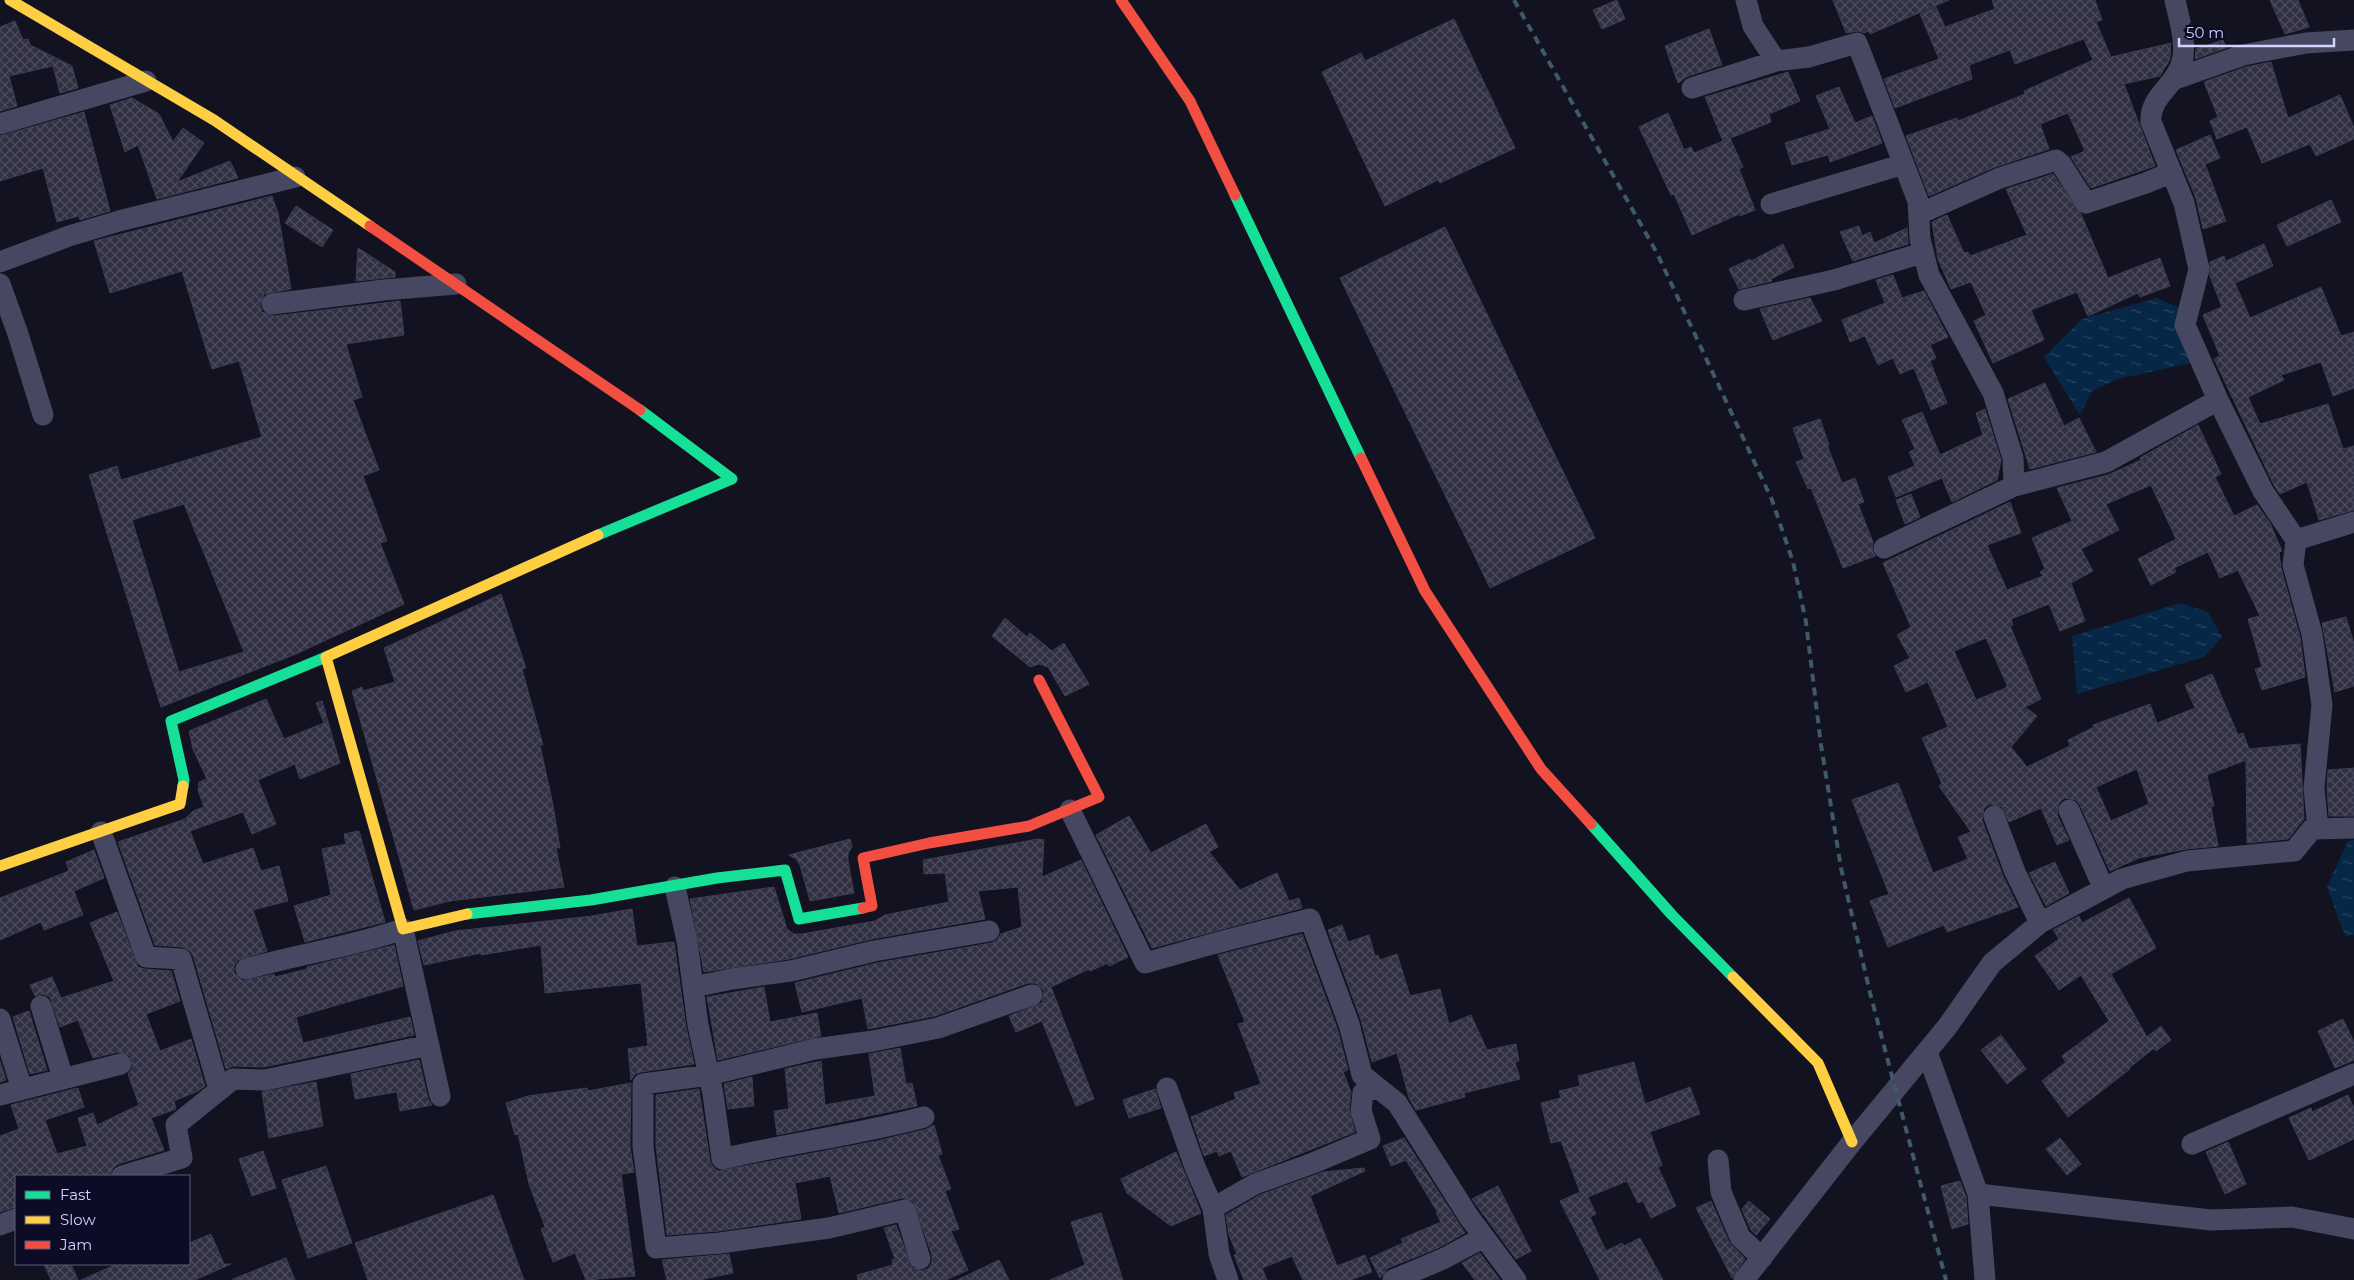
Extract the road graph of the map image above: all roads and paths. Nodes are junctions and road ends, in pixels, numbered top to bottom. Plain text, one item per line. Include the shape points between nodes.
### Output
1 (10, 0) edge
2 (1121, 0) edge
3 (1746, 0) edge
4 (2175, 0) edge
5 (2354, 40) edge
6 (1776, 61) junction
7 (2175, 79) junction
8 (146, 81) junction
9 (1692, 88) dead end
10 (0, 124) edge
11 (1904, 164) junction
12 (2172, 172) junction
13 (295, 177) junction
14 (1771, 204) dead end
15 (1919, 214) junction
16 (1922, 253) junction
17 (0, 262) edge
18 (0, 284) edge
19 (456, 284) junction
20 (1744, 300) dead end
21 (272, 304) dead end
22 (2218, 400) junction
23 (43, 415) dead end
24 (2014, 486) junction
25 (2354, 522) edge
26 (2296, 540) junction
27 (1884, 548) dead end
28 (326, 657) junction
29 (1039, 680) dead end
30 (1070, 810) junction
31 (2069, 810) dead end
32 (1994, 816) dead end
33 (2354, 828) edge
34 (2318, 829) junction
35 (101, 832) junction
36 (0, 866) edge
37 (675, 887) junction
38 (2104, 888) junction
39 (2040, 923) junction
40 (403, 929) junction
41 (988, 931) dead end
42 (246, 969) dead end
43 (693, 987) junction
44 (1032, 995) dead end
45 (41, 1006) dead end
46 (0, 1019) edge
47 (429, 1045) junction
48 (1927, 1052) junction
49 (121, 1064) dead end
50 (2354, 1074) edge
51 (709, 1075) junction
52 (64, 1078) junction
53 (1377, 1087) junction
54 (1167, 1088) dead end
55 (22, 1089) junction
56 (219, 1089) junction
57 (0, 1095) edge
58 (440, 1096) dead end
59 (924, 1117) dead end
60 (1852, 1142) junction
61 (2192, 1144) dead end
62 (1718, 1160) dead end
63 (125, 1175) edge
64 (1978, 1194) junction
65 (1213, 1208) junction
66 (15, 1219) edge
67 (0, 1225) edge
68 (2354, 1229) edge
69 (1484, 1237) junction
70 (1762, 1258) junction
71 (920, 1259) dead end
72 (1228, 1280) edge
73 (1393, 1280) edge
74 (1516, 1280) edge
75 (1744, 1280) edge
76 (1985, 1280) edge

1 - 8 street
2 - 60 street via 1190,102 1425,591 1541,769 1672,915 1818,1063
3 - 6 street via 1753,26
4 - 7 street via 2181,30 2182,61
5 - 7 street via 2306,43 2243,55
6 - 9 street
6 - 11 street via 1809,57 1857,43
7 - 12 street via 2154,102 2150,112
8 - 10 street
8 - 13 street via 214,120
11 - 14 street
11 - 15 street via 1918,201
12 - 15 street via 2086,203 2056,160 2000,178
12 - 22 street via 2184,203 2199,269 2185,325
13 - 17 street via 119,221
13 - 19 street
15 - 16 street
16 - 20 street via 1834,280
16 - 24 street via 1929,275 1993,393 2013,458
18 - 23 street
19 - 21 street
19 - 28 street via 634,405 732,479 534,562
22 - 24 street via 2106,462
22 - 26 street via 2263,491
24 - 27 street
25 - 26 street
26 - 34 street via 2293,565 2312,634 2322,705 2314,788
28 - 35 street via 171,721 184,780 180,804
28 - 40 street
29 - 30 street via 1098,797
30 - 37 street via 1029,826 863,858 872,906 847,912 799,919 785,870
30 - 53 street via 1145,964 1310,919 1349,1024 1362,1075
31 - 38 street
32 - 39 street via 2014,872
33 - 34 street
34 - 38 street via 2312,829 2294,851 2186,861 2122,879
35 - 36 street
35 - 56 street via 146,957 181,959
37 - 40 street via 452,916
37 - 43 street
38 - 39 street
39 - 48 street via 1992,963
40 - 42 street via 366,942 332,947
40 - 47 street
41 - 43 street via 874,951 791,971 732,978
43 - 51 street
44 - 51 street via 938,1028 815,1049
45 - 52 street
46 - 55 street
47 - 56 street via 265,1080 234,1079
47 - 58 street
48 - 60 street
48 - 64 street
49 - 52 street
50 - 61 street
51 - 59 street via 722,1159
51 - 71 street via 643,1084 643,1147 656,1248 829,1228 905,1210
52 - 55 street
53 - 65 street via 1363,1093 1361,1111 1370,1139 1254,1184
53 - 69 street via 1397,1103
54 - 65 street
55 - 57 street
56 - 63 street via 176,1125 182,1158
60 - 70 street
62 - 70 street via 1721,1192 1740,1237
64 - 68 street via 2211,1220 2292,1217
64 - 76 street
65 - 72 street via 1219,1254
66 - 67 street
69 - 73 street
69 - 74 street
70 - 75 street

